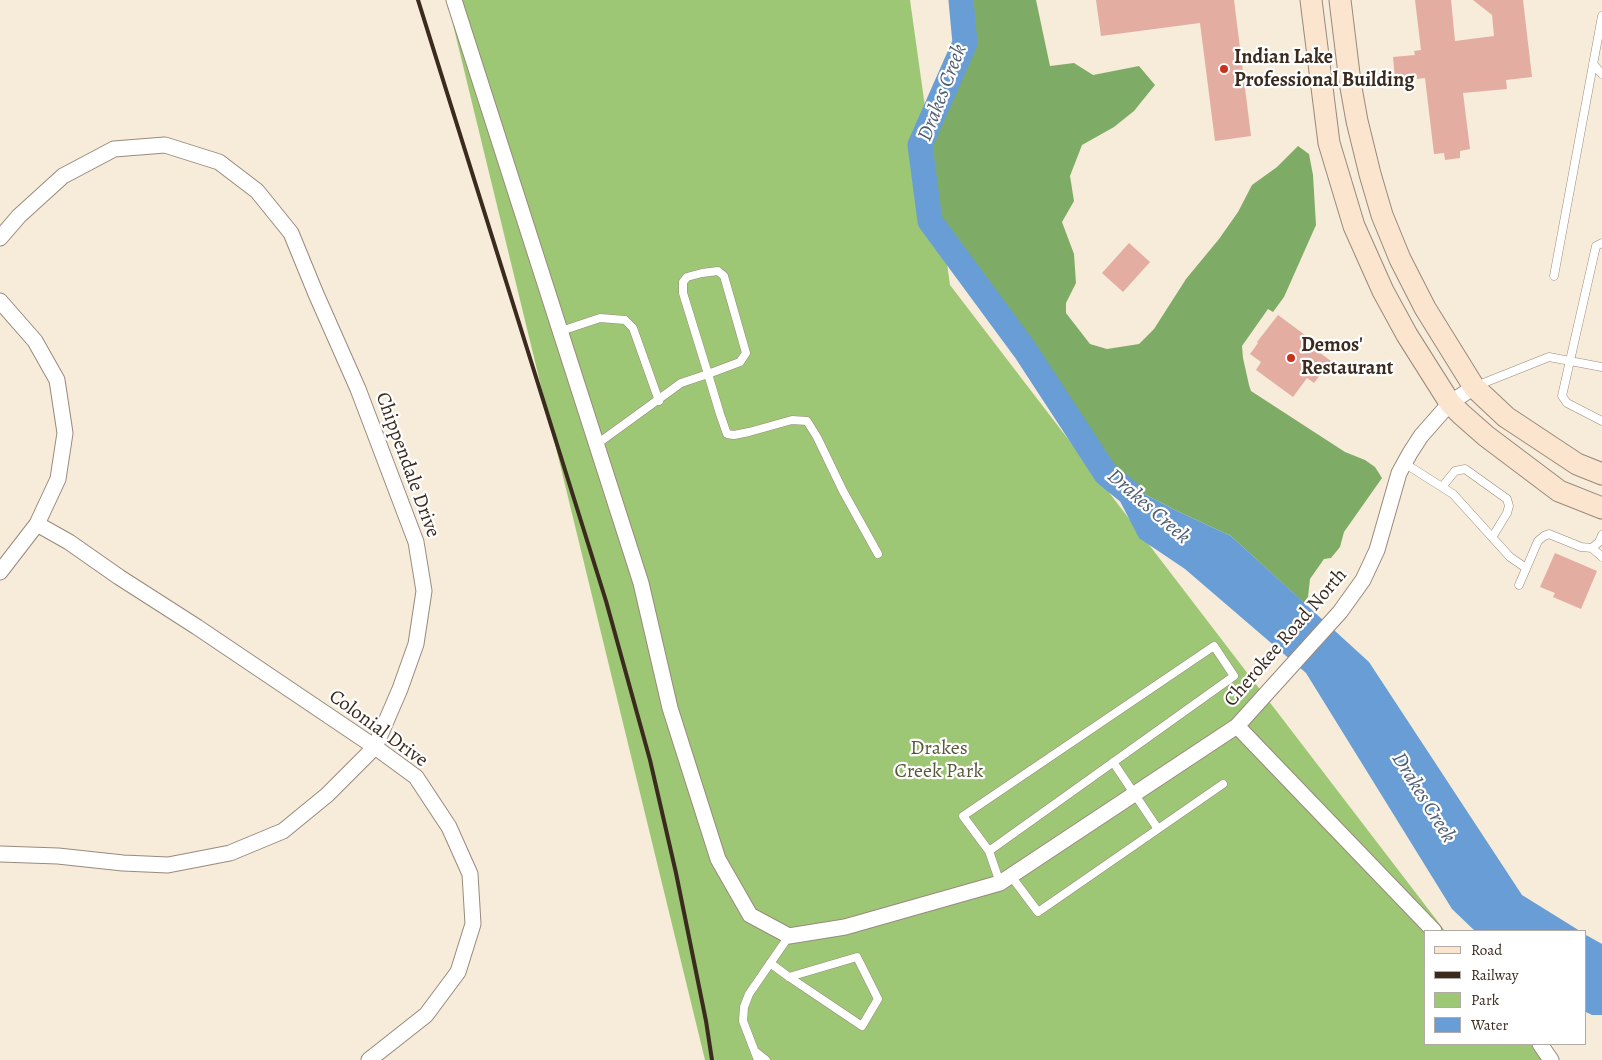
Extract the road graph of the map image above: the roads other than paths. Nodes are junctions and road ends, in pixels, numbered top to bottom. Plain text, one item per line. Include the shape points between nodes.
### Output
1 (454, 0) edge
2 (1311, 0) edge
3 (1340, 0) edge
4 (1602, 16) edge
5 (1593, 64) junction
6 (1602, 74) edge
7 (0, 238) edge
8 (1602, 243) edge
9 (1554, 276) dead end
10 (0, 301) edge
11 (560, 331) junction
12 (1570, 360) junction
13 (1602, 367) edge
14 (708, 374) junction
15 (1474, 387) junction
16 (659, 401) junction
17 (1450, 403) junction
18 (1602, 421) edge
19 (597, 444) junction
20 (1404, 463) junction
21 (1602, 474) edge
22 (1442, 487) junction
23 (1602, 508) edge
24 (37, 524) junction
25 (1493, 536) junction
26 (1602, 536) edge
27 (1592, 548) junction
28 (878, 554) dead end
29 (1602, 558) edge
30 (1526, 568) junction
31 (0, 572) edge
32 (1519, 585) dead end
33 (1237, 726) junction
34 (374, 747) junction
35 (1113, 762) junction
36 (1223, 784) dead end
37 (1135, 794) junction
38 (1158, 829) junction
39 (989, 851) junction
40 (0, 854) edge
41 (1005, 880) junction
42 (1433, 930) edge
43 (789, 936) junction
44 (770, 963) junction
45 (789, 976) junction
46 (1541, 1045) edge
47 (757, 1056) edge
48 (368, 1060) edge
49 (766, 1060) edge
50 (1551, 1060) edge

1 - 11 street
2 - 17 main road via 1329,143 1354,226 1407,335
3 - 15 main road via 1357,121 1382,215 1425,308
4 - 5 lane
5 - 6 lane
5 - 9 lane
7 - 34 street, Chippendale Drive via 18,216 63,176 114,149 165,145 218,162 257,191 291,233 358,389 416,542 424,591 416,644
8 - 12 lane via 1596,246
10 - 24 street via 34,341 58,380 65,433 58,479
11 - 16 lane via 600,318 625,320 633,328
11 - 19 street
12 - 13 lane
12 - 15 lane via 1549,357
12 - 18 lane via 1562,396 1567,403
14 - 14 lane via 740,362 746,353 724,276 718,271 687,277 683,282 683,293
14 - 16 lane via 681,383
14 - 28 lane via 727,434 749,432 792,420 807,421
15 - 17 street, Cherokee Road North
15 - 21 main road via 1506,417 1577,464
16 - 19 lane
17 - 20 street, Cherokee Road North via 1421,436
17 - 23 main road via 1486,436 1559,491
19 - 43 street via 641,583 670,708 718,859 750,915
20 - 22 lane
20 - 33 street, Cherokee Road North via 1377,550 1363,580 1340,612
22 - 25 lane via 1453,494
22 - 25 lane via 1455,471 1465,469 1507,499 1507,513
24 - 31 street
24 - 34 street, Colonial Drive via 69,542
25 - 30 lane via 1510,557
26 - 27 lane
27 - 29 lane
27 - 30 lane via 1549,534 1538,541
30 - 32 lane
33 - 37 street
33 - 42 street, Cherokee Road North
34 - 40 street, Chippendale Drive via 327,795 283,831 230,852 168,865
34 - 48 street, Colonial Drive via 416,777 449,827 470,874 474,924 458,972 426,1015
35 - 37 lane
35 - 39 lane
35 - 39 lane via 1234,676 1214,646 964,816
36 - 38 lane
37 - 38 lane
37 - 41 street
38 - 41 lane via 1038,912
39 - 41 lane
41 - 43 street via 845,927
43 - 44 lane
44 - 45 lane
44 - 47 lane via 749,994 744,1008 743,1021
45 - 45 lane via 862,1026 878,999 858,957
46 - 50 street
47 - 49 lane

